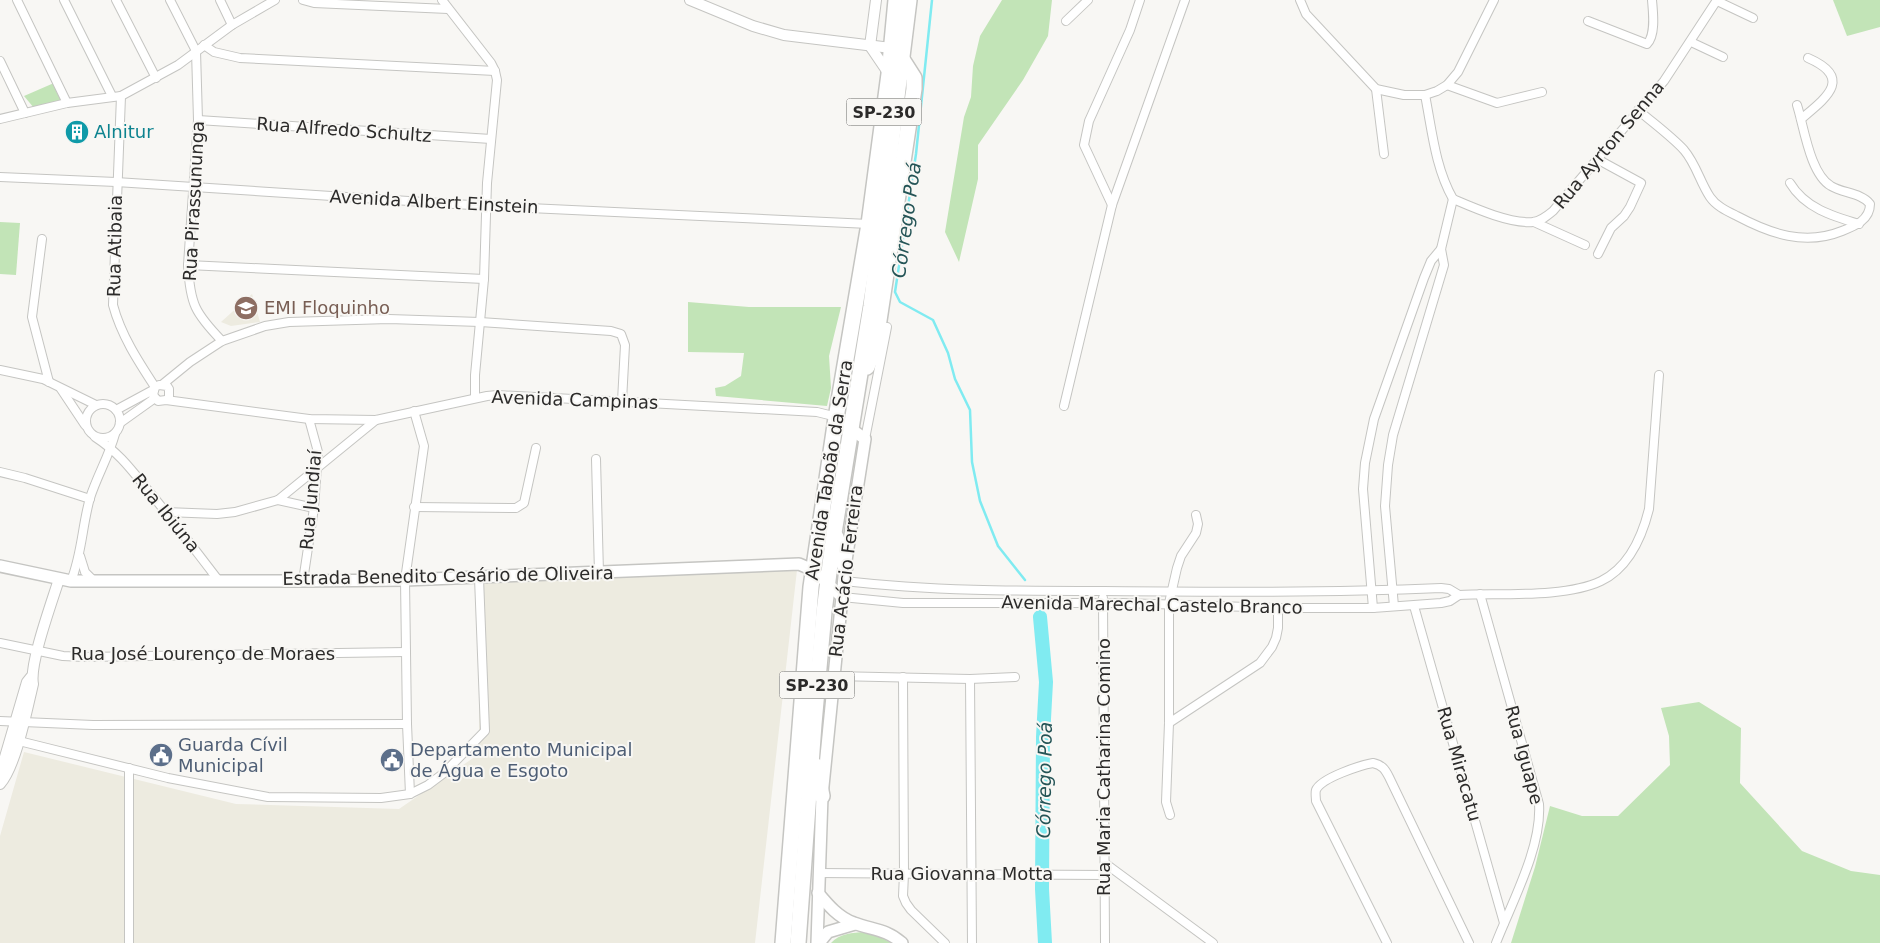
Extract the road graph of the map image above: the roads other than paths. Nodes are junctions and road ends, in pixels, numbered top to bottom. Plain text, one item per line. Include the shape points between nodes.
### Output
1 (17, 0) edge
2 (64, 0) edge
3 (116, 0) edge
4 (170, 0) edge
5 (220, 0) edge
6 (276, 0) edge
7 (304, 0) edge
8 (442, 0) edge
9 (690, 0) edge
10 (876, 0) edge
11 (896, 0) edge
12 (909, 0) edge
13 (1088, 0) edge
14 (1140, 0) edge
15 (1185, 0) edge
16 (1300, 0) edge
17 (1494, 0) edge
18 (1652, 0) edge
19 (1717, 0) edge
20 (448, 9) junction
21 (1753, 18) dead end
22 (1066, 21) dead end
23 (1588, 21) dead end
24 (232, 24) junction
25 (1691, 42) junction
26 (204, 45) junction
27 (870, 46) junction
28 (196, 51) junction
29 (896, 53) junction
30 (1723, 57) dead end
31 (1808, 58) dead end
32 (0, 61) edge
33 (495, 70) junction
34 (890, 74) junction
35 (156, 78) junction
36 (1447, 85) junction
37 (1376, 89) junction
38 (1542, 92) dead end
39 (1425, 95) junction
40 (116, 96) junction
41 (67, 103) junction
42 (1797, 105) dead end
43 (1638, 110) junction
44 (25, 113) junction
45 (0, 119) edge
46 (1801, 119) junction
47 (198, 120) junction
48 (491, 139) junction
49 (1384, 154) dead end
50 (1597, 159) junction
51 (0, 177) edge
52 (116, 182) junction
53 (1790, 183) dead end
54 (193, 188) junction
55 (1453, 199) junction
56 (1112, 204) junction
57 (486, 206) junction
58 (1534, 222) junction
59 (869, 224) junction
60 (1859, 224) junction
61 (42, 239) dead end
62 (1585, 245) dead end
63 (1441, 249) junction
64 (1598, 254) dead end
65 (188, 265) junction
66 (484, 279) junction
67 (480, 322) junction
68 (887, 327) dead end
69 (222, 341) junction
70 (0, 370) edge
71 (1659, 375) dead end
72 (49, 382) junction
73 (59, 388) junction
74 (157, 390) junction
75 (475, 398) junction
76 (166, 400) junction
77 (622, 401) junction
78 (96, 406) junction
79 (1064, 406) dead end
80 (116, 410) junction
81 (414, 411) junction
82 (836, 418) junction
83 (309, 420) junction
84 (376, 420) junction
85 (120, 422) junction
86 (86, 426) junction
87 (851, 429) junction
88 (115, 434) junction
89 (95, 437) junction
90 (865, 439) junction
91 (112, 448) junction
92 (536, 448) dead end
93 (596, 459) dead end
94 (317, 468) junction
95 (0, 472) edge
96 (90, 499) junction
97 (278, 500) junction
98 (414, 507) junction
99 (314, 508) junction
100 (166, 512) junction
101 (1196, 514) dead end
102 (834, 533) junction
103 (80, 556) junction
104 (810, 563) junction
105 (0, 566) edge
106 (600, 573) junction
107 (845, 574) junction
108 (479, 578) junction
109 (65, 580) junction
110 (219, 580) junction
111 (405, 580) junction
112 (94, 581) junction
113 (303, 581) junction
114 (828, 583) junction
115 (924, 588) junction
116 (990, 590) junction
117 (1372, 590) junction
118 (1392, 590) junction
119 (1103, 591) junction
120 (1171, 591) junction
121 (1054, 592) junction
122 (1480, 594) junction
123 (1459, 595) junction
124 (842, 597) junction
125 (990, 602) junction
126 (1053, 602) junction
127 (924, 603) junction
128 (1103, 603) junction
129 (1170, 604) junction
130 (1394, 606) junction
131 (1414, 606) junction
132 (1278, 608) junction
133 (1372, 608) junction
134 (0, 644) edge
135 (38, 651) junction
136 (406, 652) junction
137 (834, 676) junction
138 (903, 677) junction
139 (1015, 677) dead end
140 (970, 679) junction
141 (0, 721) edge
142 (19, 723) junction
143 (1169, 723) junction
144 (407, 724) junction
145 (814, 724) junction
146 (14, 740) junction
147 (129, 768) junction
148 (1, 778) edge
149 (410, 794) junction
150 (822, 796) junction
151 (1170, 815) dead end
152 (1106, 864) junction
153 (818, 873) junction
154 (904, 874) junction
155 (971, 874) junction
156 (1105, 876) junction
157 (818, 893) junction
158 (818, 920) junction
159 (1504, 923) junction
160 (855, 924) junction
161 (836, 929) junction
162 (129, 943) edge
163 (783, 943) edge
164 (798, 943) edge
165 (818, 943) edge
166 (902, 943) edge
167 (945, 943) edge
168 (972, 943) edge
169 (1105, 943) edge
170 (1214, 943) edge
171 (1387, 943) edge
172 (1468, 943) edge
173 (1496, 943) edge

1 - 41 street
2 - 40 street
3 - 35 street
4 - 28 street
5 - 24 street
6 - 24 street
7 - 20 street
8 - 20 street
9 - 27 street via 784,35
10 - 27 street
11 - 29 highway, Avenida Taboão da Serra / SP-230
12 - 29 highway, Avenida Taboão da Serra / SP-230
13 - 22 street
14 - 56 street via 1089,121 1084,145
15 - 56 street
16 - 37 street via 1306,14
17 - 36 street via 1458,72
18 - 23 street via 1654,18 1649,43
19 - 21 street
19 - 25 street, Rua Ayrton Senna
20 - 33 street
24 - 26 street
25 - 30 street
25 - 43 street, Rua Ayrton Senna via 1664,81
26 - 28 street
26 - 33 street via 214,52 240,58
27 - 29 street
27 - 34 street
28 - 35 street
28 - 47 street, Rua Pirassununga
29 - 34 highway, Avenida Taboão da Serra / SP-230
29 - 87 highway, Avenida Taboão da Serra / SP-230 via 876,268
31 - 46 street via 1830,71 1832,91
32 - 44 street
33 - 48 street
34 - 59 highway, Avenida Taboão da Serra / SP-230
35 - 40 street
36 - 38 street via 1496,103
36 - 39 street
37 - 39 street via 1404,95
37 - 49 street
39 - 55 street via 1438,163
40 - 41 street
40 - 52 street, Rua Atibaia
41 - 44 street
42 - 46 street
43 - 50 street, Rua Ayrton Senna
43 - 60 street via 1684,150 1716,205 1776,234 1797,238 1819,237
44 - 45 street
46 - 60 street via 1822,179 1830,186 1870,204 1867,216
47 - 48 street, Rua Alfredo Schultz
47 - 54 street, Rua Pirassununga
48 - 57 street
50 - 58 street, Rua Ayrton Senna via 1553,211
50 - 64 street via 1641,184 1630,207 1611,228
51 - 52 street, Avenida Albert Einstein
52 - 54 street, Avenida Albert Einstein
52 - 74 street, Rua Atibaia via 113,305 130,348
53 - 60 street via 1805,202
54 - 57 street, Avenida Albert Einstein
54 - 65 street, Rua Pirassununga
55 - 58 street via 1502,217
55 - 63 street
56 - 79 street
57 - 59 street, Avenida Albert Einstein
57 - 66 street
58 - 62 street
59 - 82 highway, Avenida Taboão da Serra / SP-230
61 - 72 street via 32,317
63 - 117 street via 1431,261 1424,278 1368,444 1363,489
63 - 118 street via 1444,265 1393,435 1387,472 1385,506
65 - 66 street
65 - 69 street, Rua Pirassununga via 193,305
66 - 67 street
67 - 69 street via 303,320 264,326
67 - 75 street
67 - 77 street via 621,334 625,345
68 - 90 street, Rua Acácio Ferreira
69 - 74 street
70 - 72 street
71 - 122 street, Avenida Marechal Castelo Branco via 1649,510 1638,542 1620,567 1602,581 1580,588
72 - 73 street
73 - 78 street
73 - 86 street
74 - 76 street, Avenida Campinas via 162,401
74 - 76 street via 169,389
74 - 80 street
74 - 85 street
75 - 77 street, Avenida Campinas via 510,395
75 - 81 street, Avenida Campinas
76 - 83 street, Avenida Campinas
77 - 82 street, Avenida Campinas via 817,412
78 - 80 street via 103,404
78 - 86 street via 87,414
80 - 85 street
81 - 84 street, Avenida Campinas
81 - 98 street via 424,446
82 - 87 main road
82 - 104 highway, Avenida Taboão da Serra / SP-230
83 - 84 street, Avenida Campinas
83 - 94 street, Rua Jundiaí via 316,442
84 - 94 street
85 - 88 street
86 - 89 street
87 - 90 main road
87 - 102 highway, Avenida Taboão da Serra / SP-230
88 - 89 street via 109,438
88 - 91 street
89 - 91 street, Rua Ibiúna
90 - 107 main road, Rua Acácio Ferreira
91 - 96 street
91 - 100 street, Rua Ibiúna
92 - 98 street via 524,503 516,508
93 - 106 street
94 - 97 street
94 - 99 street, Rua Jundiaí
95 - 96 street
96 - 103 street
97 - 99 street
97 - 100 street via 217,514
98 - 111 street
99 - 113 street, Rua Jundiaí
100 - 110 street, Rua Ibiúna
101 - 120 street via 1199,520 1196,532 1181,556
102 - 107 highway
102 - 114 highway, Avenida Taboão da Serra / SP-230
103 - 109 street
103 - 112 street via 85,572
104 - 106 main road, Estrada Benedito Cesário de Oliveira
104 - 114 main road
104 - 163 highway, Avenida Taboão da Serra / SP-230
105 - 109 main road, Estrada Benedito Cesário de Oliveira
106 - 108 main road, Estrada Benedito Cesário de Oliveira
107 - 115 street, Avenida Marechal Castelo Branco
107 - 124 main road, Rua Acácio Ferreira
108 - 111 main road, Estrada Benedito Cesário de Oliveira
108 - 149 street via 485,731 444,773
109 - 112 main road, Estrada Benedito Cesário de Oliveira
109 - 135 street
110 - 112 main road, Estrada Benedito Cesário de Oliveira
110 - 113 main road, Estrada Benedito Cesário de Oliveira
111 - 113 main road, Estrada Benedito Cesário de Oliveira
111 - 136 street
114 - 124 main road
114 - 145 highway, Avenida Taboão da Serra / SP-230
115 - 116 street, Avenida Marechal Castelo Branco
115 - 127 street
116 - 121 street, Avenida Marechal Castelo Branco
116 - 125 street
117 - 118 street, Avenida Marechal Castelo Branco
117 - 120 street, Avenida Marechal Castelo Branco
117 - 133 street
118 - 123 street, Avenida Marechal Castelo Branco via 1441,588
118 - 130 street
119 - 120 street, Avenida Marechal Castelo Branco
119 - 121 street, Avenida Marechal Castelo Branco
119 - 128 street, Rua Maria Catharina Comino
120 - 129 street
121 - 126 street
122 - 123 street, Avenida Marechal Castelo Branco
122 - 159 street, Rua Iguape via 1539,804 1538,831
123 - 131 street, Avenida Marechal Castelo Branco via 1450,601
124 - 127 street, Avenida Marechal Castelo Branco
124 - 137 main road, Rua Acácio Ferreira
125 - 126 street, Avenida Marechal Castelo Branco
125 - 127 street, Avenida Marechal Castelo Branco
126 - 128 street, Avenida Marechal Castelo Branco
128 - 129 street, Avenida Marechal Castelo Branco
128 - 152 street, Rua Maria Catharina Comino
129 - 132 street, Avenida Marechal Castelo Branco
129 - 143 street
130 - 131 street, Avenida Marechal Castelo Branco
130 - 133 street, Avenida Marechal Castelo Branco
131 - 159 street, Rua Miracatu
132 - 133 street, Avenida Marechal Castelo Branco
132 - 143 street via 1276,638 1260,663
134 - 135 street, Rua José Lourenço de Moraes
135 - 136 street, Rua José Lourenço de Moraes via 84,657
135 - 142 street via 32,676 27,682
136 - 144 street
137 - 138 street
137 - 150 main road, Rua Acácio Ferreira
138 - 140 street
138 - 154 street
139 - 140 street
140 - 155 street
141 - 142 street
142 - 144 street
142 - 146 street
143 - 151 street via 1166,802
144 - 149 street
145 - 150 highway
145 - 164 highway, Avenida Taboão da Serra / SP-230
146 - 147 street
146 - 148 street
147 - 149 street via 268,797 381,798
147 - 162 street
150 - 153 main road, Rua Acácio Ferreira
152 - 156 street, Rua Maria Catharina Comino
152 - 170 street
153 - 154 street, Rua Giovanna Motta
153 - 157 main road, Rua Acácio Ferreira
154 - 155 street, Rua Giovanna Motta
154 - 167 street via 906,904
155 - 156 street, Rua Giovanna Motta
155 - 168 street
156 - 169 street, Rua Maria Catharina Comino
157 - 158 main road, Rua Acácio Ferreira
157 - 160 main road via 833,910
158 - 161 main road
158 - 165 main road, Rua Acácio Ferreira
159 - 173 street, Rua Iguape
160 - 161 main road
160 - 166 main road via 889,933
161 - 165 main road via 828,932
171 - 172 street via 1315,795 1320,784 1329,779 1374,763 1385,769

